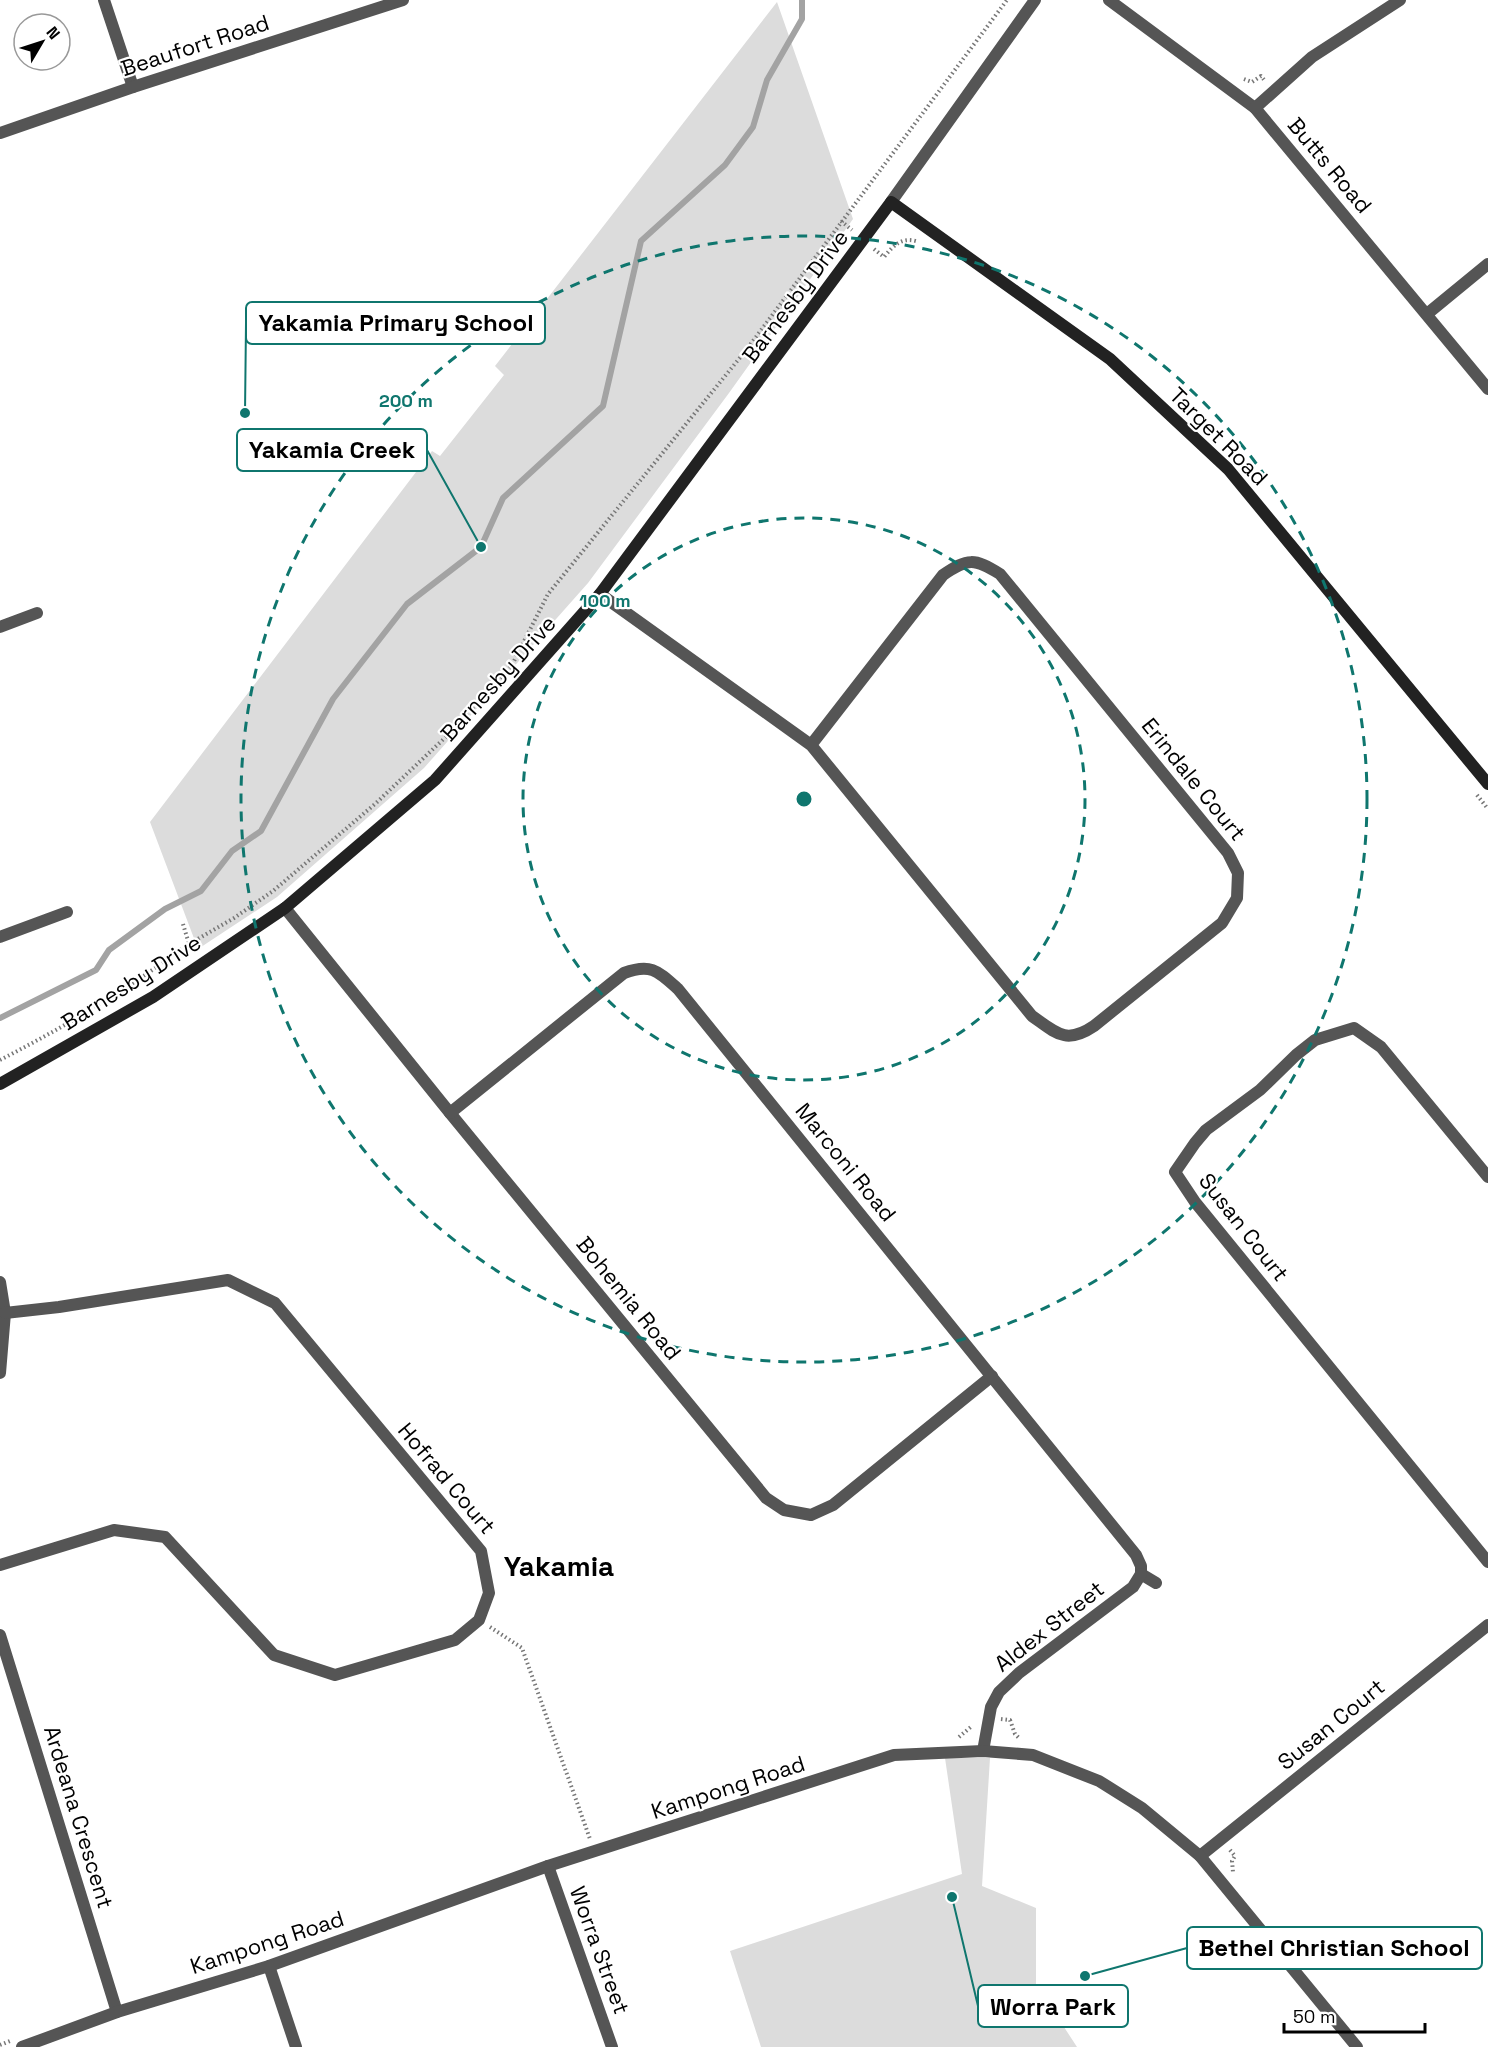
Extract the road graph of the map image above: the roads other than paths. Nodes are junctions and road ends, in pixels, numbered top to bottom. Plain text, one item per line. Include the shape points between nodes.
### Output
1 (104, 0) edge
2 (403, 0) edge
3 (1035, 0) edge
4 (1109, 0) edge
5 (1400, 0) edge
6 (364, 6) edge
7 (134, 87) junction
8 (1255, 108) junction
9 (0, 133) edge
10 (891, 202) junction
11 (1488, 264) edge
12 (1427, 314) junction
13 (1488, 389) edge
14 (600, 594) junction
15 (37, 613) dead end
16 (0, 627) edge
17 (811, 745) junction
18 (1488, 784) edge
19 (285, 908) junction
20 (67, 912) dead end
21 (0, 937) edge
22 (0, 1084) edge
23 (450, 1113) junction
24 (1488, 1177) edge
25 (0, 1282) edge
26 (5, 1313) junction
27 (0, 1373) edge
28 (992, 1376) junction
29 (1488, 1562) edge
30 (0, 1565) edge
31 (1142, 1574) junction
32 (1156, 1583) dead end
33 (1488, 1625) edge
34 (0, 1635) edge
35 (983, 1751) junction
36 (1200, 1856) junction
37 (548, 1866) junction
38 (269, 1966) junction
39 (117, 2012) junction
40 (22, 2047) edge
41 (296, 2047) edge
42 (612, 2047) edge
43 (1357, 2047) edge

1 - 7 street
2 - 6 street, Beaufort Road
3 - 10 street, Barnesby Drive
4 - 8 street, Butts Road
5 - 8 street via 1312,57
6 - 7 street, Beaufort Road
7 - 9 street, Beaufort Road
8 - 12 street, Butts Road
10 - 14 street, Barnesby Drive
10 - 18 street, Target Road via 1110,359 1228,469
11 - 12 street
12 - 13 street, Butts Road
14 - 17 street, Erindale Court
14 - 19 street, Barnesby Drive via 435,780
15 - 16 street
17 - 17 street, Erindale Court via 1032,1016 1058,1035 1079,1036 1094,1026 1222,923 1237,898 1238,873 1228,854 1000,574 981,561 960,564 943,575
19 - 22 street, Barnesby Drive via 153,997
19 - 23 street, Bohemia Road
20 - 21 street
23 - 28 street, Bohemia Road via 766,1498 784,1510 811,1515 833,1505
23 - 28 street, Marconi Road via 624,974 640,967 660,973 678,989
24 - 29 street, Susan Court via 1381,1047 1354,1028 1315,1040 1296,1055 1260,1090 1206,1130 1175,1172 1195,1202
25 - 26 street
26 - 27 street
26 - 30 street, Hofrad Court via 228,1280 274,1303 481,1551 489,1593 479,1620 455,1640 335,1675 274,1655 165,1537 114,1530
28 - 31 street, Marconi Road via 1136,1555
31 - 32 street
31 - 35 street, Aldex Street via 1133,1587 999,1692 991,1707
33 - 36 street, Susan Court
34 - 39 street, Ardeana Crescent
35 - 36 street, Kampong Road via 1033,1755 1099,1781 1142,1808
35 - 37 street, Kampong Road via 894,1755
36 - 43 street, Kampong Road
37 - 38 street, Kampong Road
37 - 42 street, Worra Street
38 - 39 street, Kampong Road
38 - 41 street
39 - 40 street, Kampong Road

